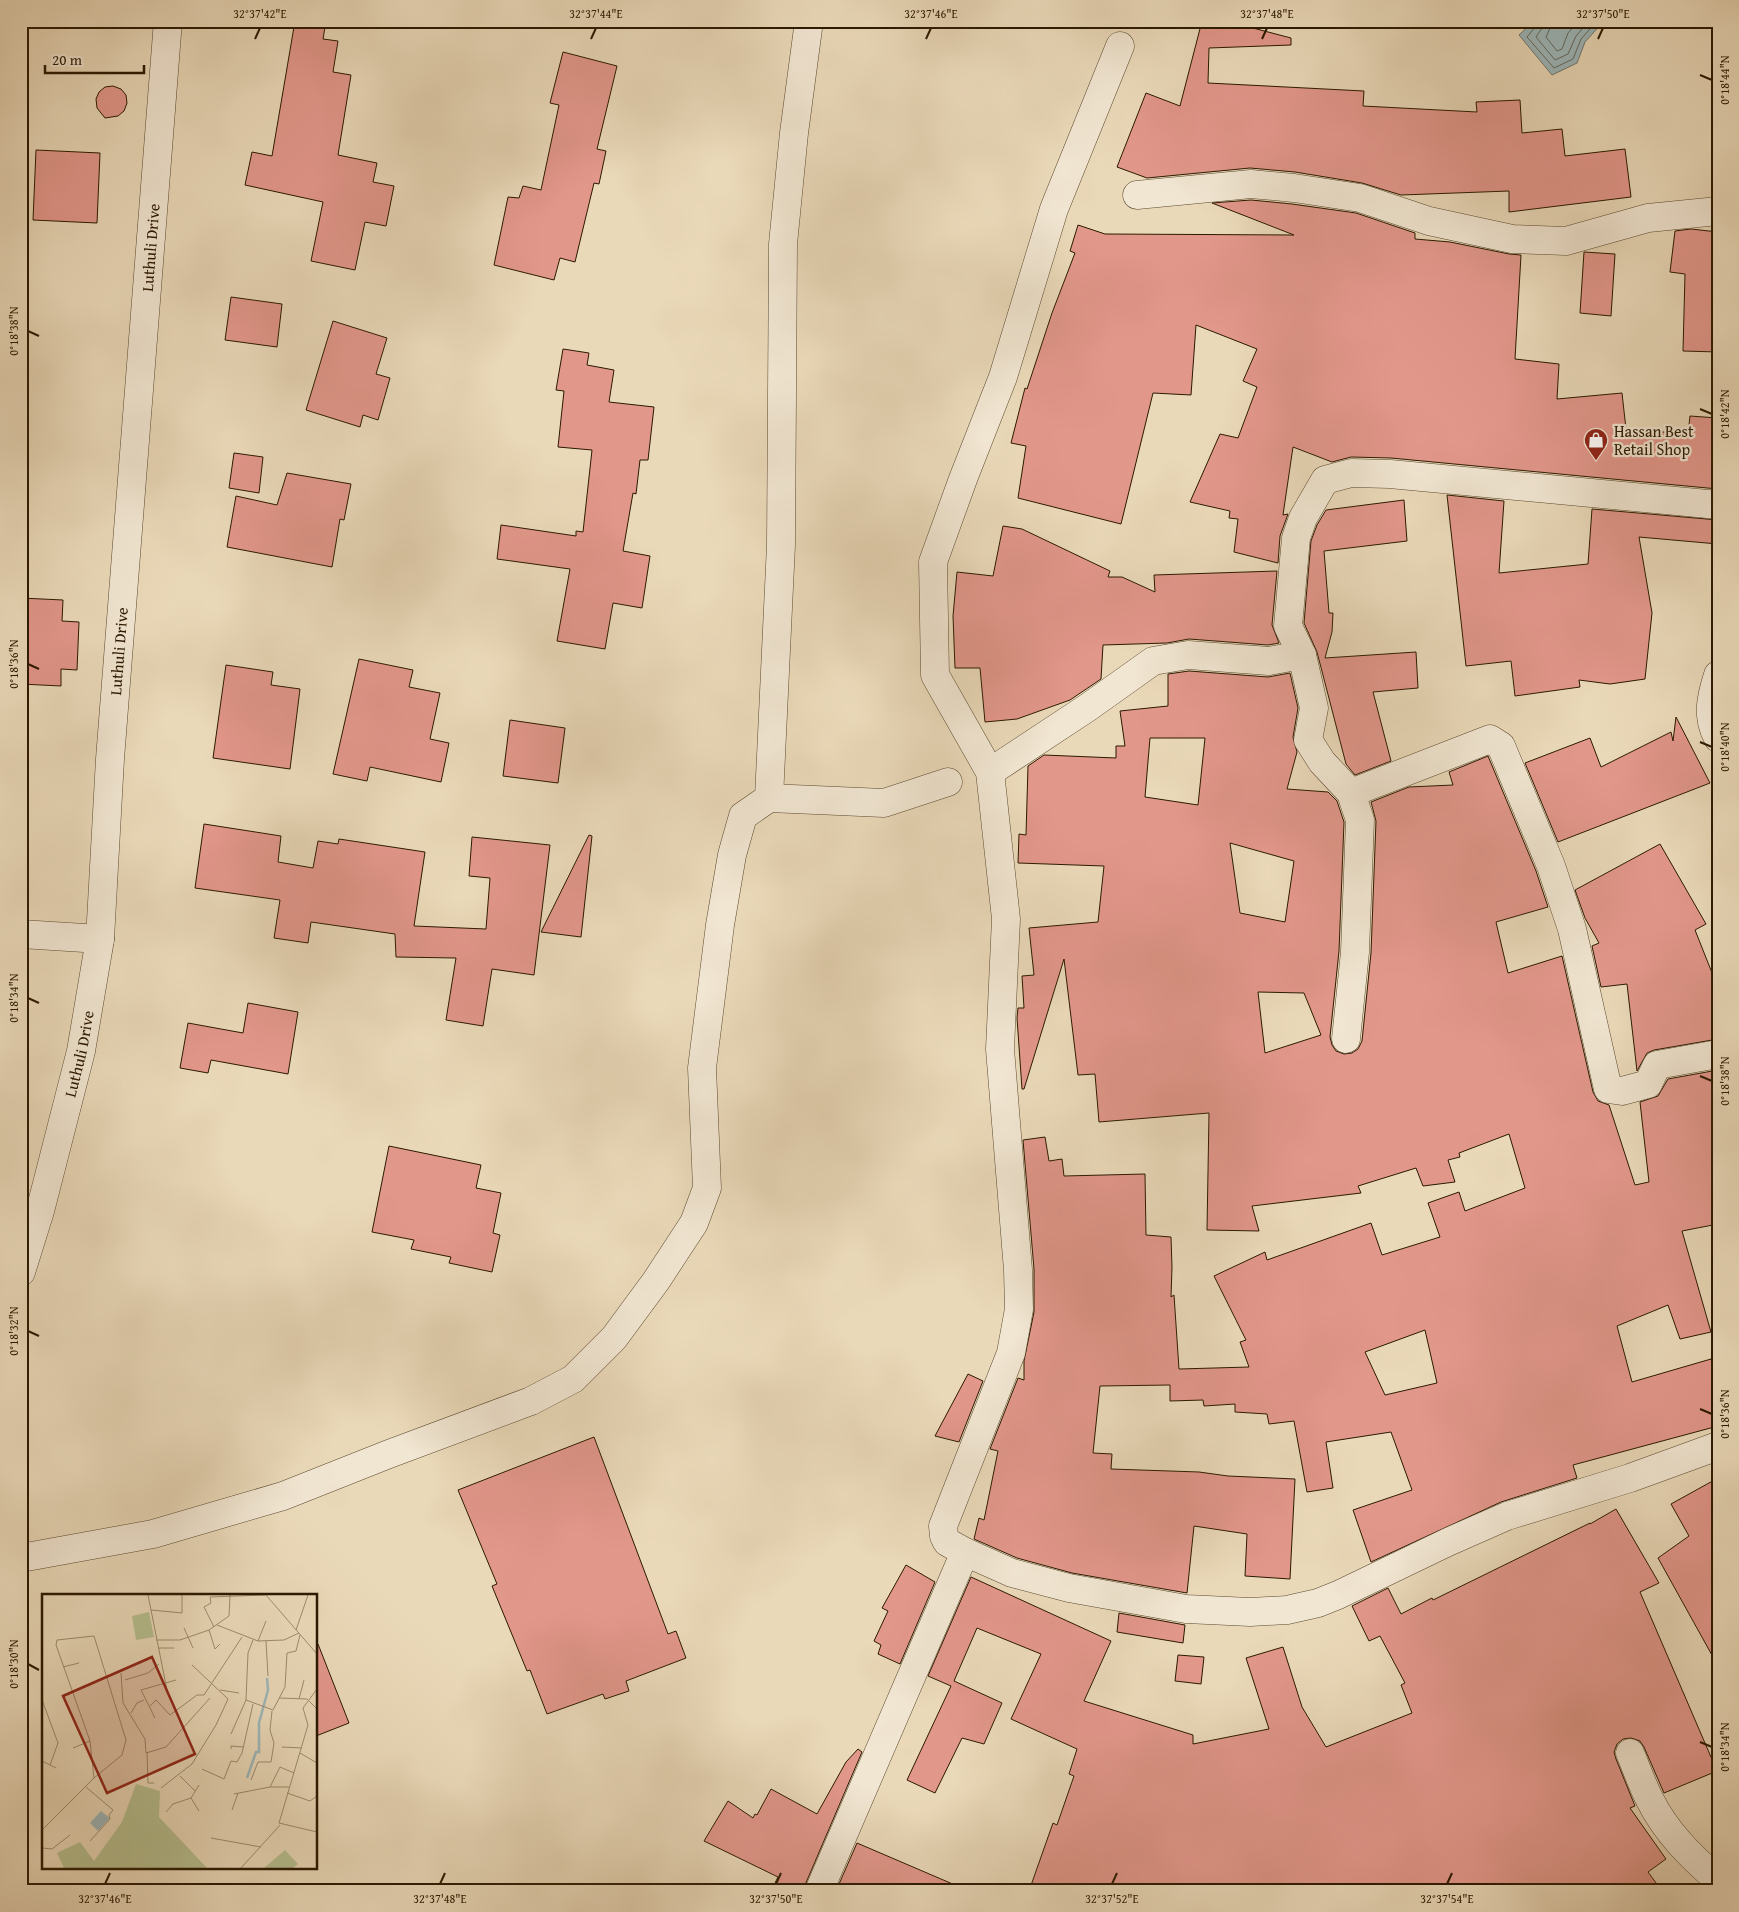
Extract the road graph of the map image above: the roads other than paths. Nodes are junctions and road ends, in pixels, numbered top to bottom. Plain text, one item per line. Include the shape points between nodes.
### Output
1 (168, 21) edge
2 (810, 21) edge
3 (1120, 46) dead end
4 (1137, 195) dead end
5 (1718, 211) edge
6 (1718, 505) edge
7 (1302, 656) junction
8 (1718, 675) edge
9 (1718, 738) edge
10 (990, 772) junction
11 (948, 782) dead end
12 (1351, 793) junction
13 (769, 798) junction
14 (21, 934) edge
15 (100, 939) junction
16 (1346, 1039) dead end
17 (1718, 1054) edge
18 (21, 1272) edge
19 (1718, 1446) edge
20 (966, 1552) junction
21 (21, 1558) edge
22 (1630, 1753) dead end
23 (1718, 1880) edge
24 (819, 1891) edge

1 - 15 street, Luthuli Drive via 110,758
2 - 13 street via 783,244 781,545
3 - 10 street via 1054,209 1003,377 932,562 935,675
4 - 5 street via 1251,184 1294,188 1360,198 1429,221 1512,240 1566,241 1648,218
6 - 7 street via 1390,474 1351,473 1325,480 1303,518 1296,538 1288,626
7 - 10 street via 1269,661 1188,655 1153,661
7 - 12 street via 1314,708 1308,740 1322,762
8 - 9 street via 1711,699 1712,728
10 - 20 street via 1006,919 1000,1049 1019,1309 1011,1352 943,1526 947,1542
11 - 13 street via 884,803
12 - 16 street via 1360,820 1355,952
12 - 17 street via 1490,739 1501,746 1551,866 1572,929 1608,1088 1622,1091 1648,1084 1658,1065
13 - 21 street via 743,816 732,855 720,925 702,1068 707,1188 694,1223 614,1338 572,1379 531,1401 283,1496 153,1534
14 - 15 street
15 - 18 street, Luthuli Drive via 81,1051
19 - 20 street via 1630,1478 1507,1516 1338,1595 1287,1610 1250,1612 1176,1608 1012,1573
20 - 24 street
22 - 23 street via 1650,1801 1666,1827 1691,1857

